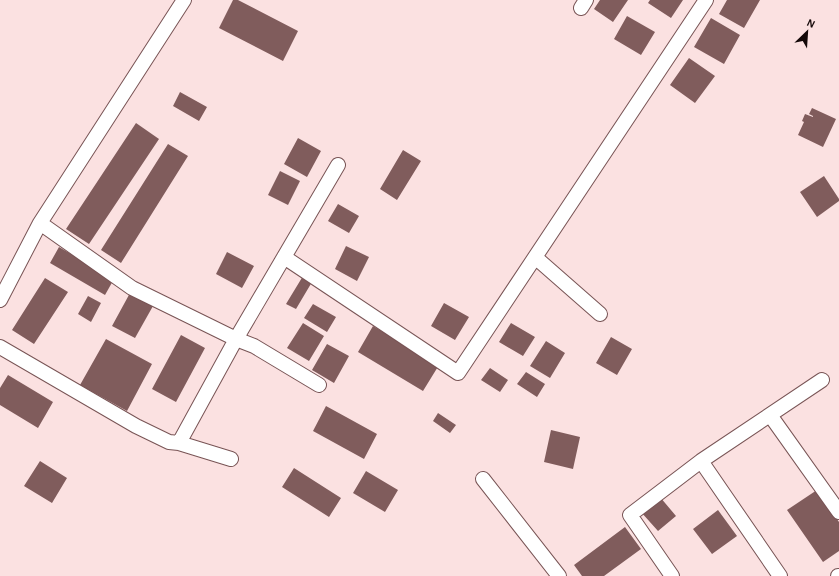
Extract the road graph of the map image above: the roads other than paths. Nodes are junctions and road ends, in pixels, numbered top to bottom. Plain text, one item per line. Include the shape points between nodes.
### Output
1 (184, 0) edge
2 (706, 0) edge
3 (338, 165) dead end
4 (40, 223) junction
5 (284, 257) junction
6 (535, 257) junction
7 (0, 300) edge
8 (600, 314) dead end
9 (236, 339) junction
10 (0, 347) edge
11 (822, 380) dead end
12 (319, 386) dead end
13 (770, 414) junction
14 (179, 443) junction
15 (231, 459) dead end
16 (701, 461) junction
17 (483, 479) dead end
18 (839, 512) edge
19 (559, 576) edge
20 (672, 576) edge
21 (780, 576) edge

1 - 4 street
2 - 6 street
3 - 5 street
4 - 7 street
4 - 9 street via 132,288
5 - 6 street via 458,373
5 - 9 street
6 - 8 street
9 - 12 street via 254,346
9 - 14 street
10 - 14 street via 136,426 170,442
11 - 13 street
13 - 16 street
13 - 18 street
14 - 15 street
16 - 20 street via 630,515
16 - 21 street
17 - 19 street

